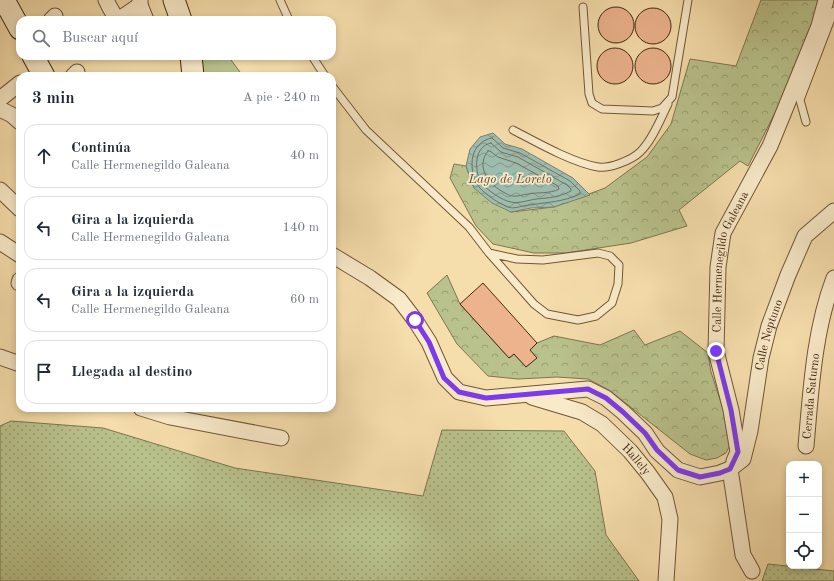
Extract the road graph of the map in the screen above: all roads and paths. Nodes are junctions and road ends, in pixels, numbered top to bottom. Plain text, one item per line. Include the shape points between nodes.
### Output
1 (4, 0) edge
2 (106, 0) edge
3 (174, 0) edge
4 (280, 0) edge
5 (688, 0) edge
6 (826, 0) edge
7 (140, 3) edge
8 (583, 7) dead end
9 (834, 11) edge
10 (115, 16) edge
11 (122, 16) edge
12 (145, 16) edge
13 (180, 16) edge
14 (287, 16) edge
15 (16, 22) edge
16 (823, 27) junction
17 (191, 60) edge
18 (315, 60) edge
19 (193, 72) edge
20 (322, 72) edge
21 (16, 86) edge
22 (336, 91) edge
23 (672, 97) junction
24 (0, 99) edge
25 (0, 109) edge
26 (16, 118) edge
27 (806, 122) dead end
28 (513, 130) dead end
29 (0, 190) edge
30 (16, 205) edge
31 (834, 211) edge
32 (0, 242) edge
33 (16, 252) edge
34 (489, 253) junction
35 (336, 257) edge
36 (834, 278) edge
37 (0, 357) edge
38 (16, 363) edge
39 (526, 395) junction
40 (154, 412) edge
41 (281, 438) dead end
42 (806, 446) dead end
43 (730, 469) junction
44 (752, 571) dead end
45 (666, 581) edge

1 - 15 main road
2 - 10 street
3 - 13 main road
4 - 14 lane
5 - 23 lane
6 - 16 street, Calle Hermenegildo Galeana
7 - 11 street
7 - 12 street
8 - 23 lane via 589,94 592,103 602,109 652,111 662,108
9 - 16 lane
16 - 27 lane via 800,100
16 - 43 street, Calle Hermenegildo Galeana via 770,146 723,233 718,267 716,351 731,410 738,452
17 - 19 main road
18 - 20 lane
21 - 24 street
22 - 34 lane via 366,130 469,227
23 - 28 lane via 640,152 620,164 599,168
25 - 26 street
29 - 30 street
31 - 43 street, Calle Neptuno via 805,236 788,275 769,326 761,358 743,459
32 - 33 street
34 - 34 lane via 534,304 547,314 578,320 596,316 612,303 618,284 619,265 610,256 598,253 543,260 517,260
35 - 39 street via 399,299 429,342 444,378 459,392 486,398
36 - 42 street, Cerrada Saturno via 827,297 813,365
37 - 38 street
39 - 43 street via 588,389 606,398 623,412 678,470 700,477
39 - 45 street, Hallely via 582,412 602,424 648,473 665,497 670,519
40 - 41 street
43 - 44 street via 743,555

